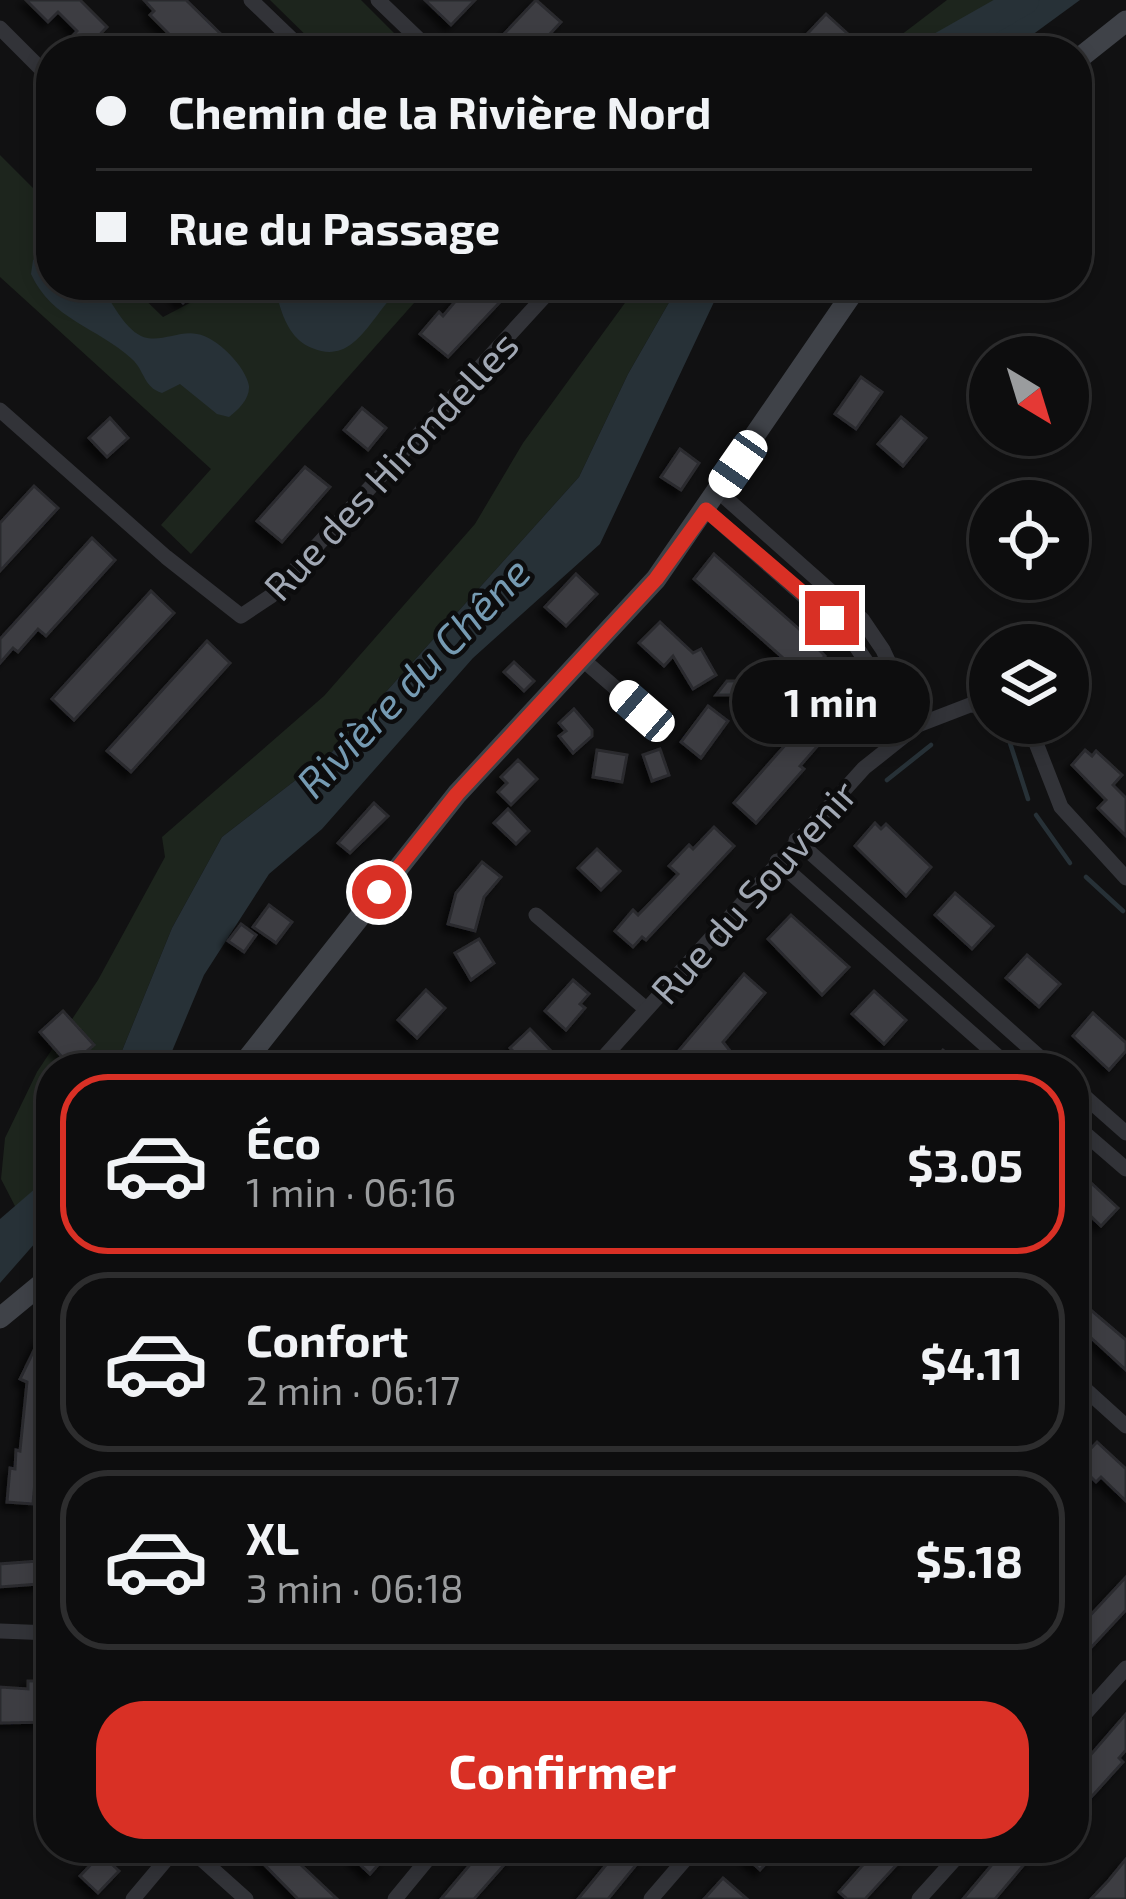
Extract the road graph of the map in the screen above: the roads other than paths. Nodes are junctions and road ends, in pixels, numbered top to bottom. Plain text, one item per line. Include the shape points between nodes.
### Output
1 (251, 0) edge
2 (378, 0) edge
3 (1126, 21) edge
4 (0, 28) edge
5 (288, 36) edge
6 (415, 36) edge
7 (1092, 48) edge
8 (36, 64) edge
9 (541, 300) edge
10 (848, 300) edge
11 (0, 410) edge
12 (712, 501) junction
13 (582, 659) junction
14 (969, 705) edge
15 (642, 711) dead end
16 (918, 725) junction
17 (903, 736) junction
18 (1037, 744) edge
19 (796, 840) junction
20 (777, 861) junction
21 (1126, 878) edge
22 (536, 915) dead end
23 (646, 1009) junction
24 (252, 1053) edge
25 (607, 1053) edge
26 (994, 1053) edge
27 (1035, 1053) edge
28 (1089, 1101) edge
29 (1126, 1133) edge
30 (1089, 1137) edge
31 (1126, 1169) edge
32 (36, 1288) edge
33 (0, 1318) edge
34 (1089, 1393) edge
35 (1126, 1426) edge
36 (0, 1631) edge
37 (36, 1632) edge
38 (1126, 1668) edge
39 (1089, 1709) edge
40 (163, 1863) edge
41 (206, 1863) edge
42 (424, 1863) edge
43 (682, 1863) edge
44 (951, 1863) edge
45 (133, 1899) edge
46 (246, 1899) edge
47 (394, 1899) edge
48 (651, 1899) edge
49 (919, 1899) edge

1 - 5 street
2 - 6 street
3 - 7 street
4 - 8 street
9 - 11 street, Rue des Hirondelles via 271,596 241,616
10 - 12 street
12 - 13 street via 656,579
12 - 16 street via 862,619
12 - 17 street via 849,636
13 - 15 street
13 - 24 street via 457,794
14 - 16 street, Rue du Souvenir
16 - 17 street, Rue du Souvenir
17 - 19 street, Rue du Souvenir
18 - 21 street via 1061,807
19 - 20 street, Rue du Souvenir
19 - 27 street
20 - 23 street, Rue du Souvenir
20 - 26 street
22 - 23 street
23 - 25 street, Rue du Souvenir
28 - 29 street
30 - 31 street
32 - 33 street
34 - 35 street
36 - 37 street
38 - 39 street
40 - 45 street
41 - 46 street
42 - 47 street
43 - 48 street
44 - 49 street

